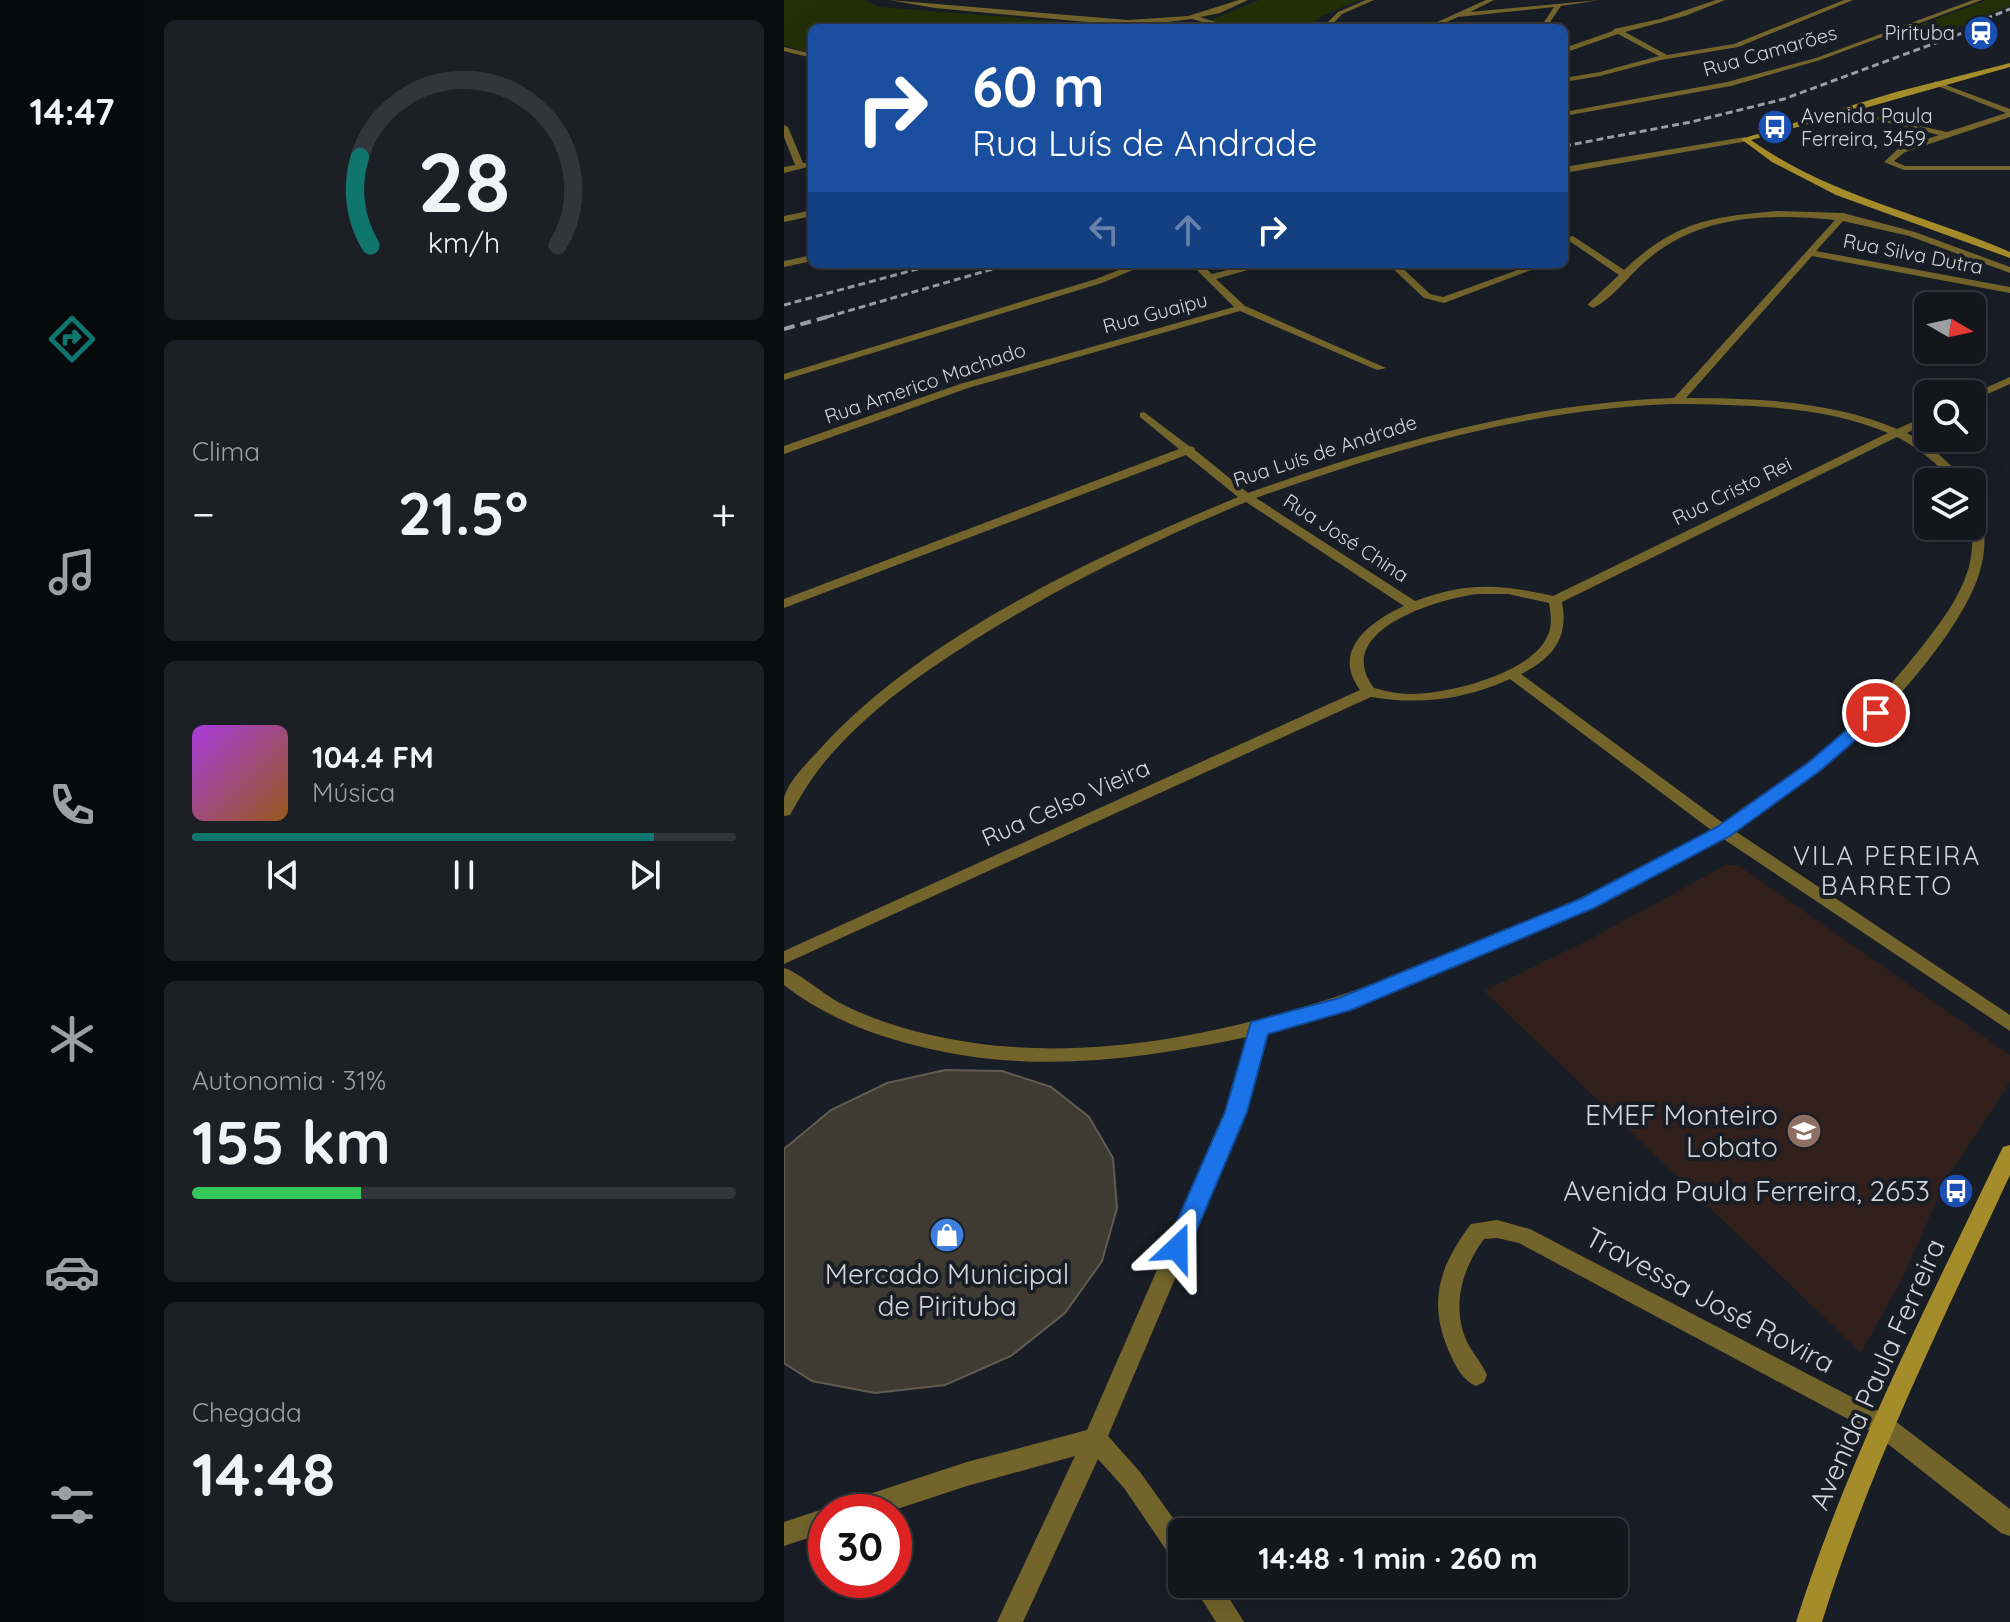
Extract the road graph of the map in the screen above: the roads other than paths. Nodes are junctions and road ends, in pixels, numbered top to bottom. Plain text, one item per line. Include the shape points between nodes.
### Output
1 (892, 0) edge
2 (1245, 0) edge
3 (1371, 0) edge
4 (1491, 0) edge
5 (1597, 0) edge
6 (1722, 0) edge
7 (1834, 0) edge
8 (1850, 0) edge
9 (1979, 0) edge
10 (1558, 5) junction
11 (1828, 9) junction
12 (1457, 15) junction
13 (1195, 18) junction
14 (1104, 20) junction
15 (1086, 24) edge
16 (1217, 24) edge
17 (1329, 24) edge
18 (1436, 24) edge
19 (1546, 24) edge
20 (1616, 30) junction
21 (784, 49) edge
22 (1568, 49) edge
23 (808, 55) edge
24 (1666, 57) junction
25 (2010, 65) edge
26 (1568, 79) edge
27 (1938, 83) junction
28 (1843, 111) junction
29 (1568, 113) edge
30 (2010, 113) edge
31 (784, 127) edge
32 (1945, 135) junction
33 (1745, 139) junction
34 (808, 165) edge
35 (800, 166) junction
36 (2010, 168) edge
37 (1568, 169) edge
38 (784, 170) edge
39 (808, 214) edge
40 (1843, 216) junction
41 (784, 219) edge
42 (1570, 238) dead end
43 (1810, 253) junction
44 (2008, 253) edge
45 (808, 259) edge
46 (784, 264) edge
47 (1132, 268) edge
48 (1201, 268) edge
49 (1248, 268) edge
50 (1397, 268) edge
51 (1526, 270) dead end
52 (2010, 270) edge
53 (1626, 276) junction
54 (1211, 277) junction
55 (2010, 290) edge
56 (1593, 305) dead end
57 (1241, 308) junction
58 (1078, 353) joint
59 (1381, 368) dead end
60 (784, 377) edge
61 (2010, 380) edge
62 (1986, 391) edge
63 (1677, 401) junction
64 (1144, 415) dead end
65 (1914, 424) edge
66 (1900, 431) junction
67 (1190, 449) junction
68 (784, 450) edge
69 (1949, 468) edge
70 (1246, 497) junction
71 (1980, 540) edge
72 (1555, 600) junction
73 (784, 604) edge
74 (1413, 606) junction
75 (1512, 674) junction
76 (1369, 692) junction
77 (784, 811) edge
78 (1723, 831) junction
79 (784, 958) edge
80 (784, 975) edge
81 (2010, 1024) edge
82 (1259, 1028) junction
83 (2010, 1153) edge
84 (1476, 1375) dead end
85 (1882, 1425) junction
86 (1095, 1439) junction
87 (906, 1494) edge
88 (2010, 1524) edge
89 (808, 1526) edge
90 (1168, 1531) edge
91 (784, 1534) edge
92 (1215, 1598) edge
93 (1010, 1622) edge
94 (1231, 1622) edge
95 (1809, 1622) edge

1 - 14 street
2 - 13 street
3 - 17 street via 1340,13
4 - 12 street
5 - 10 street
6 - 20 street via 1661,22
7 - 11 street
8 - 11 street
9 - 29 street, Rua Camarões via 1818,59 1728,84
10 - 12 street
10 - 19 street
11 - 24 street via 1736,46
12 - 18 street
13 - 14 street
13 - 16 street
14 - 15 street
20 - 22 street
20 - 24 street
21 - 23 street
24 - 26 street
25 - 27 main road
27 - 28 main road
27 - 30 street
28 - 32 street
28 - 33 main road
30 - 32 street
31 - 35 street
32 - 36 street via 1902,150 1888,162 1904,168
33 - 37 street
33 - 44 main road via 1822,188
34 - 35 street
35 - 38 street
39 - 41 street
40 - 43 street
40 - 52 street via 1907,232
40 - 53 street via 1775,212 1696,226 1666,241
42 - 53 street
43 - 55 street, Rua Silva Dutra
43 - 63 street
45 - 46 street
47 - 60 street
48 - 54 street
49 - 54 street
50 - 51 street via 1427,296 1444,300
53 - 56 street
54 - 57 street
57 - 58 street, Rua Guaipu
57 - 59 street
58 - 68 street, Rua Americo Machado via 964,386
61 - 62 street
63 - 66 street, Rua Luís de Andrade via 1807,409
63 - 70 street, Rua Luís de Andrade via 1560,411 1484,426 1375,454
64 - 67 street, Rua José China
65 - 66 street, Rua Cristo Rei
66 - 69 street, Rua Luís de Andrade
66 - 72 street, Rua Cristo Rei
67 - 70 street, Rua José China
67 - 73 street
70 - 74 street, Rua José China
70 - 77 street, Rua Luís de Andrade via 1076,576 995,620 910,676 836,738
71 - 78 street via 1966,593 1876,713 1815,766
72 - 74 street via 1508,590 1468,591
72 - 75 street via 1559,626 1548,648
74 - 76 street via 1373,630 1356,652 1356,673
75 - 76 street via 1451,693 1412,698
75 - 78 street
76 - 79 street, Rua Celso Vieira
78 - 81 street
78 - 82 street via 1565,915 1344,1004
80 - 82 street via 803,992 852,1018 924,1041 1026,1056 1144,1048
82 - 86 street via 1236,1112
83 - 85 main road, Avenida Paula Ferreira
84 - 85 street, Travessa José Rovira via 1451,1336 1447,1309 1452,1274 1478,1230 1497,1229 1523,1235
85 - 88 street
85 - 95 main road, Avenida Paula Ferreira
86 - 87 street
86 - 90 street
86 - 93 street
89 - 91 street
92 - 94 street

